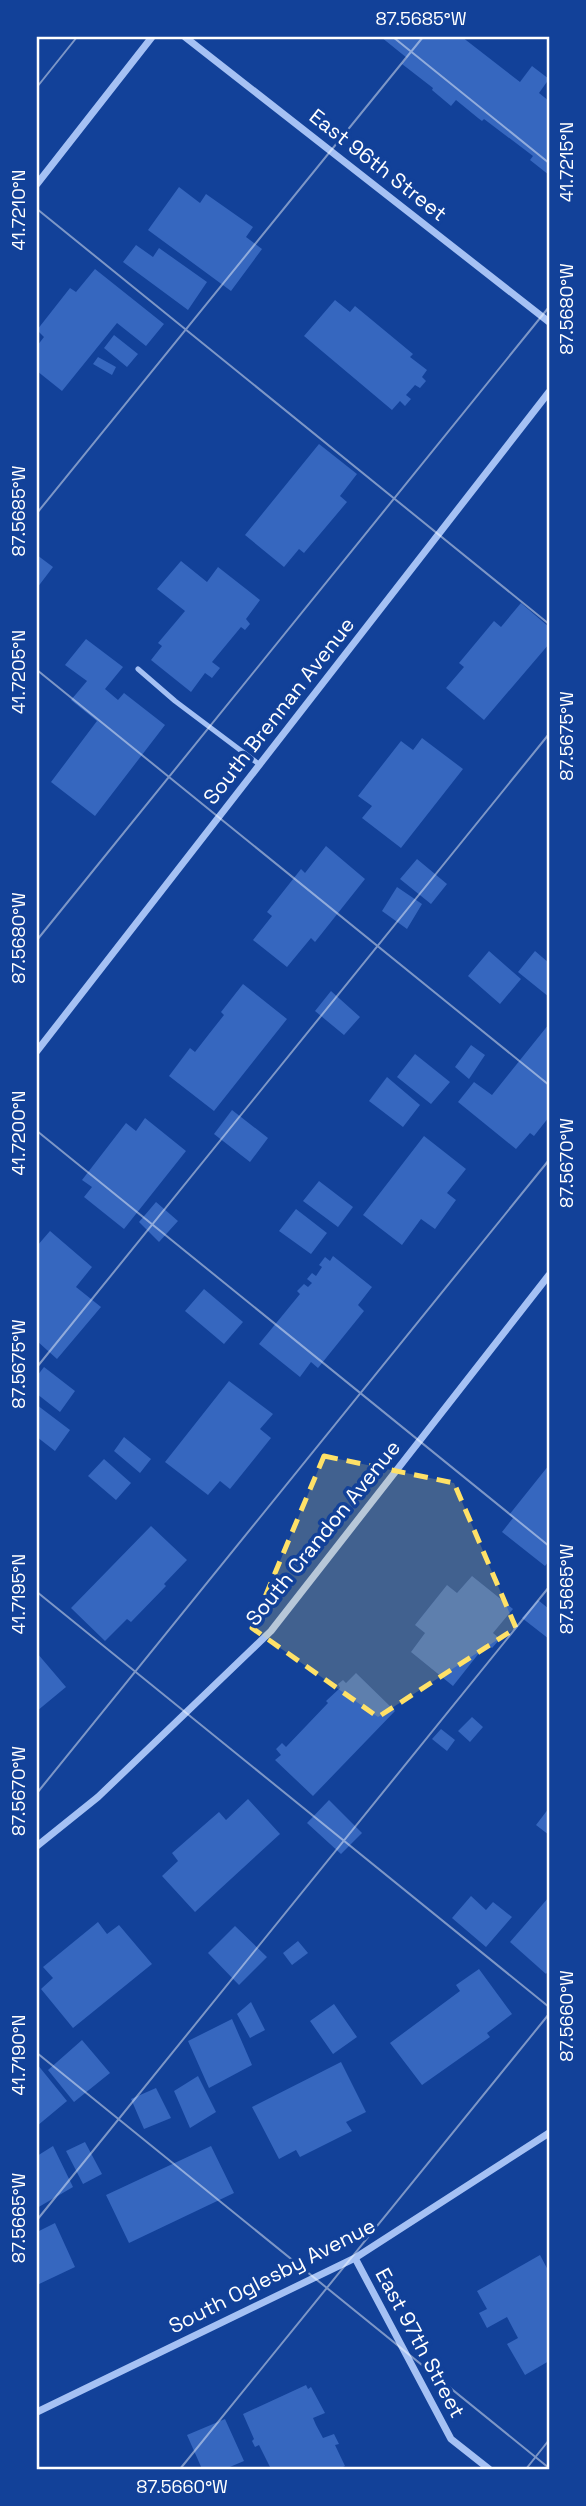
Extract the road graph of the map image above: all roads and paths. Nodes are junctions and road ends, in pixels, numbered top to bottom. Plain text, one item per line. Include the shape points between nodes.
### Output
1 (152, 37) edge
2 (185, 37) edge
3 (37, 184) edge
4 (549, 322) edge
5 (549, 392) edge
6 (138, 669) dead end
7 (260, 765) junction
8 (37, 1051) edge
9 (549, 1275) edge
10 (37, 1846) edge
11 (549, 2133) edge
12 (355, 2258) junction
13 (37, 2412) edge
14 (489, 2469) edge

1 - 3 street
2 - 4 street, East 96th Street
5 - 7 street, South Brennan Avenue
6 - 7 lane
7 - 8 street, South Brennan Avenue
9 - 10 street, South Crandon Avenue via 271,1631 98,1797
11 - 12 street, South Oglesby Avenue
12 - 13 street, South Oglesby Avenue
12 - 14 street, East 97th Street via 451,2439

